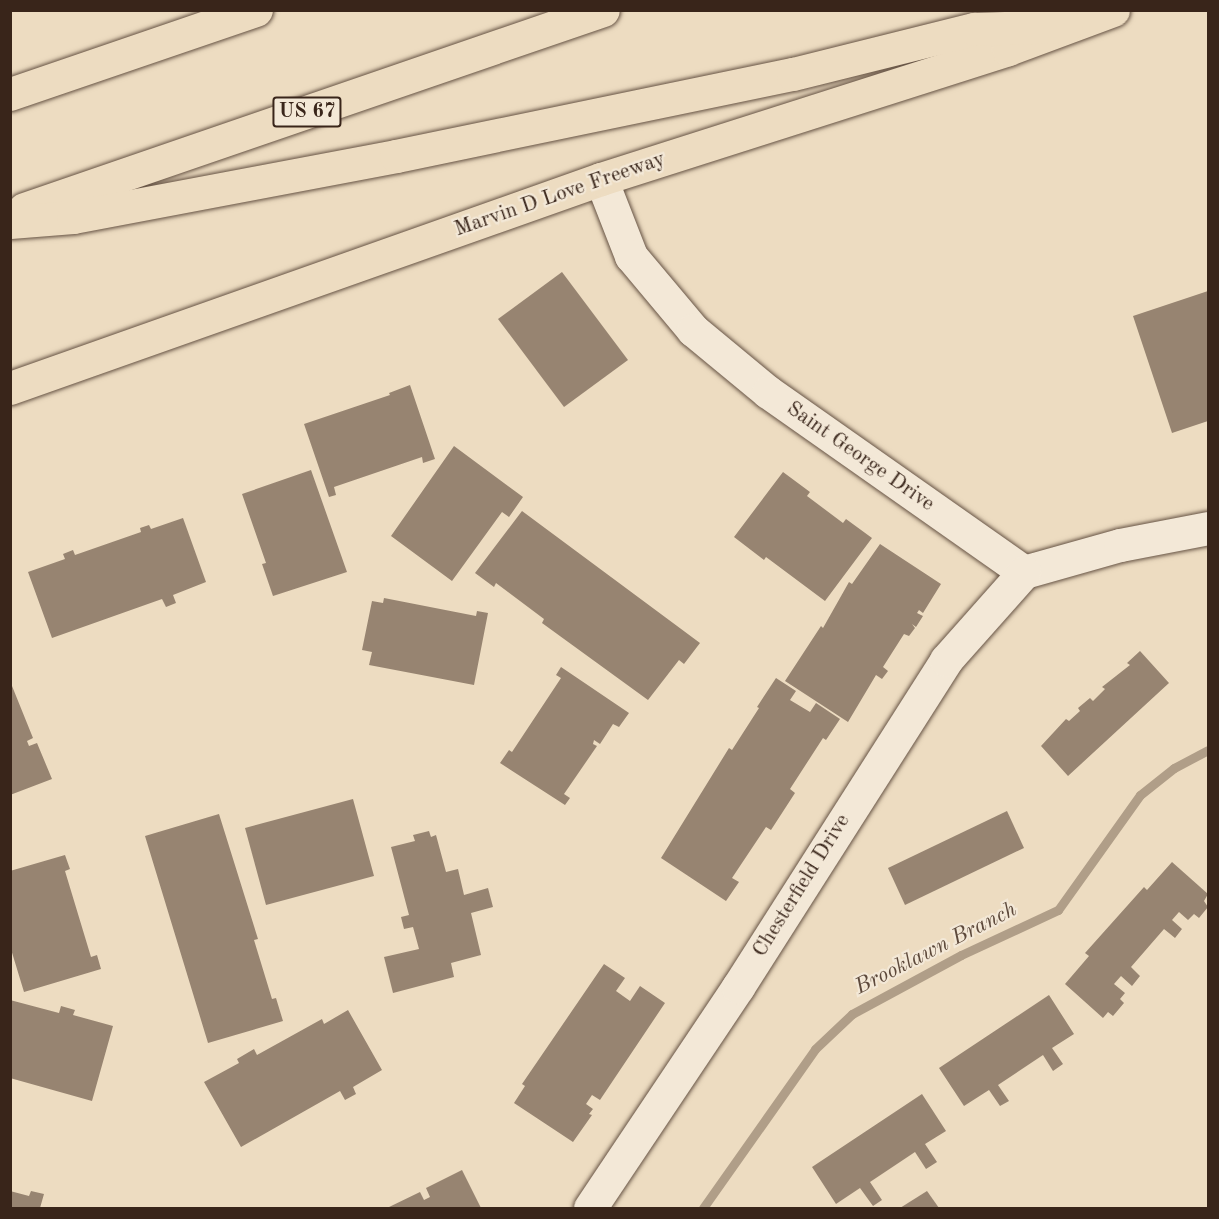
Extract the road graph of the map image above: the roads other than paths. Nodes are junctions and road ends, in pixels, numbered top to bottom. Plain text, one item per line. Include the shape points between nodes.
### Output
1 (256, 10) edge
2 (603, 10) edge
3 (1113, 10) edge
4 (1066, 26) junction
5 (10, 94) edge
6 (601, 179) junction
7 (10, 213) edge
8 (10, 222) edge
9 (10, 388) edge
10 (1209, 528) edge
11 (1024, 572) junction
12 (590, 1209) edge

1 - 5 main road
2 - 7 main road, US 67
3 - 4 main road, Marvin D Love Freeway
4 - 6 main road, Marvin D Love Freeway via 1008,50
4 - 8 main road via 974,29 793,74 396,156 73,217
6 - 9 main road, Marvin D Love Freeway
6 - 11 street, Saint George Drive via 631,256 693,330 768,392
10 - 11 street via 1120,545
11 - 12 street, Chesterfield Drive via 946,660 738,987

